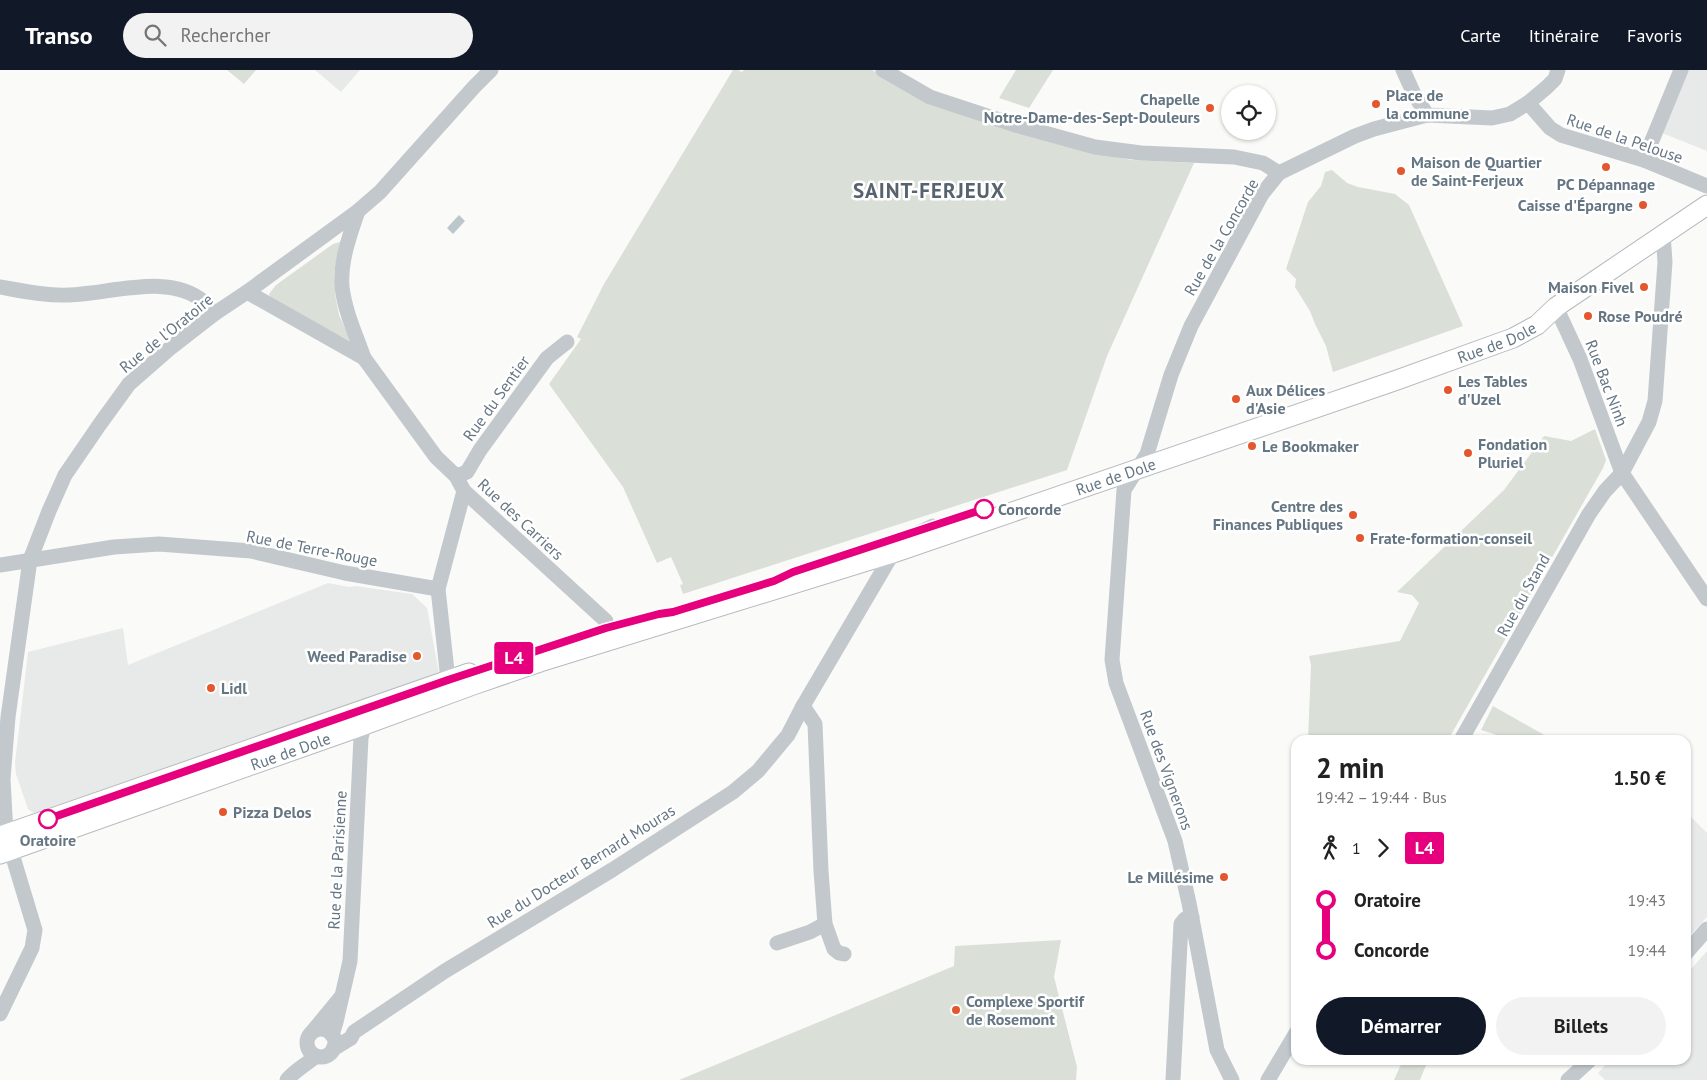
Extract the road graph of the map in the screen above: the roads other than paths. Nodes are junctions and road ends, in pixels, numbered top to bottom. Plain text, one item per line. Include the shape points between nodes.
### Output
1 (491, 70) edge
2 (883, 70) edge
3 (1403, 70) edge
4 (1558, 70) edge
5 (1681, 70) edge
6 (1528, 103) junction
7 (1427, 115) junction
8 (1644, 160) junction
9 (1279, 173) junction
10 (1707, 186) edge
11 (1707, 205) edge
12 (358, 211) junction
13 (1663, 234) junction
14 (0, 287) edge
15 (246, 292) junction
16 (1556, 307) junction
17 (214, 314) junction
18 (567, 342) dead end
19 (364, 358) junction
20 (1147, 454) junction
21 (1136, 470) junction
22 (1622, 473) junction
23 (456, 476) junction
24 (464, 490) junction
25 (933, 526) junction
26 (893, 553) junction
27 (30, 560) junction
28 (0, 565) edge
29 (438, 589) junction
30 (1707, 599) edge
31 (606, 628) junction
32 (540, 662) junction
33 (448, 680) junction
34 (412, 699) junction
35 (803, 706) junction
36 (364, 725) junction
37 (1464, 735) edge
38 (4, 844) edge
39 (1192, 917) junction
40 (825, 924) junction
41 (1707, 929) edge
42 (777, 943) dead end
43 (1691, 947) edge
44 (844, 954) dead end
45 (342, 996) junction
46 (0, 1014) edge
47 (310, 1035) junction
48 (333, 1040) junction
49 (1291, 1041) edge
50 (1217, 1050) junction
51 (316, 1056) junction
52 (1584, 1065) edge
53 (291, 1076) edge
54 (1173, 1080) edge
55 (1223, 1080) edge
56 (1232, 1080) edge
57 (1268, 1080) edge
58 (1568, 1080) edge

1 - 12 street, Rue de l'Oratoire via 380,192
2 - 9 street via 930,97 1095,148 1234,157 1262,162
3 - 7 street
4 - 6 street via 1547,87
5 - 8 street
6 - 7 street, Rue de la Concorde via 1510,114 1492,118
6 - 8 street, Rue de la Pelouse via 1550,128 1561,135
7 - 9 street, Rue de la Concorde via 1355,136
8 - 10 street, Rue de la Pelouse
9 - 20 street, Rue de la Concorde via 1262,194 1191,326
11 - 13 main road, Rue de Dole
12 - 15 street, Rue de l'Oratoire
12 - 19 street, Rue des Carriers via 348,243 342,286
13 - 16 main road, Rue de Dole
13 - 22 street, Rue du Stand via 1665,262 1655,401
14 - 17 street via 30,293 69,295 162,286 193,295
15 - 17 street, Rue de l'Oratoire
15 - 19 street, Rue des Carriers
16 - 20 main road, Rue de Dole via 1510,328
16 - 21 main road, Rue de Dole via 1538,324 1514,338
16 - 22 street, Rue Bac Ninh via 1580,359
17 - 27 street, Rue de l'Oratoire via 129,384 65,475
18 - 23 street, Rue du Sentier via 547,358 467,472
19 - 23 street, Rue des Carriers via 436,458
20 - 21 street, Rue de la Concorde
20 - 25 main road, Rue de Dole
21 - 26 main road, Rue de Dole
21 - 39 street, Rue des Vignerons via 1124,490 1112,660 1116,683 1175,841
22 - 30 street, Rue Bac Ninh
22 - 37 street, Rue du Stand via 1589,514
23 - 24 street, Rue des Carriers
24 - 29 street
24 - 31 street, Rue des Carriers via 606,621
25 - 26 street, Rue du Docteur Bernard Mouras via 903,540
25 - 31 main road, Rue de Dole via 765,584
26 - 32 main road, Rue de Dole
26 - 35 street, Rue du Docteur Bernard Mouras
27 - 28 street, Rue de Terre-Rouge
27 - 29 street, Rue de Terre-Rouge via 114,547 168,545 251,551
27 - 38 street, Rue de l'Oratoire via 5,752
29 - 33 street
31 - 32 street via 601,637 543,656
31 - 33 main road, Rue de Dole
32 - 34 main road, Rue de Dole
33 - 34 main road, Rue de Dole
34 - 36 main road, Rue de Dole
34 - 38 main road, Rue de Dole
35 - 40 street via 815,724
35 - 48 street, Rue du Docteur Bernard Mouras via 773,756 733,792 419,987 354,1032 344,1033
36 - 38 main road, Rue de Dole
36 - 45 street, Rue de la Parisienne via 350,960
38 - 46 street, Rue de l'Oratoire via 35,930 32,948
39 - 50 street, Rue des Vignerons
39 - 54 street via 1181,924
40 - 42 street
40 - 44 street via 834,949
41 - 43 street
45 - 47 street, Rue de la Parisienne
45 - 48 street, Rue de la Parisienne
47 - 48 street via 322,1029
47 - 51 street via 307,1048
47 - 53 street via 300,1050
48 - 51 street via 327,1056
49 - 57 street
50 - 55 street
50 - 56 street, Rue des Vignerons
51 - 53 street
52 - 58 street

